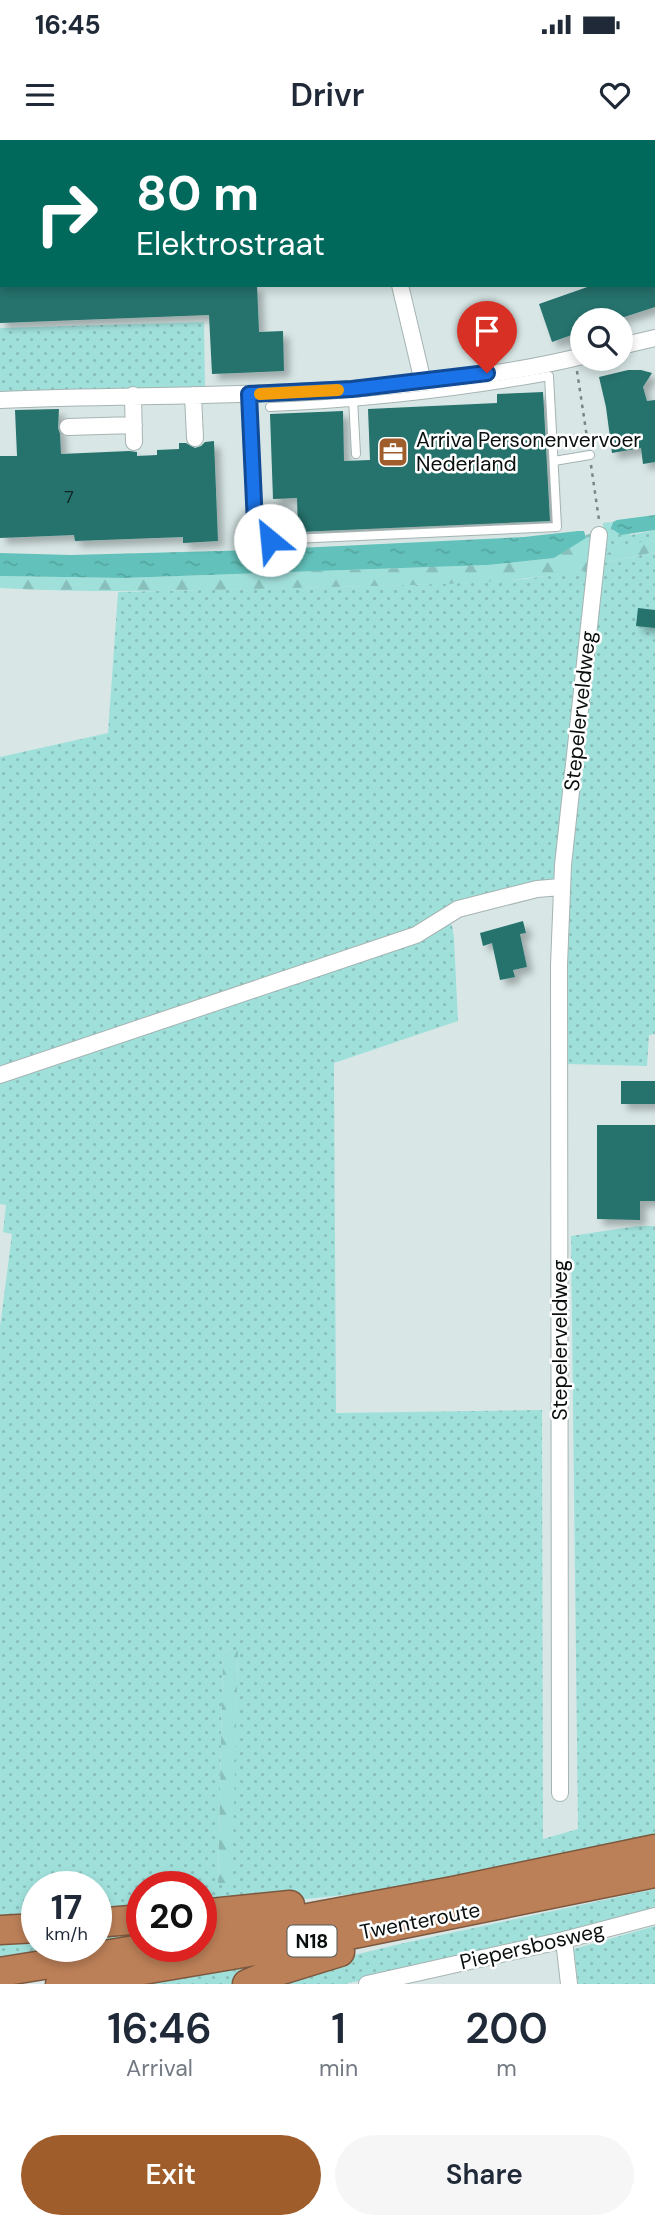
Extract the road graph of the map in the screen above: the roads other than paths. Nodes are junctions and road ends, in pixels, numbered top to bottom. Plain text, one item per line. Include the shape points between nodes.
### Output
1 (400, 287) edge
2 (655, 338) edge
3 (633, 343) edge
4 (570, 359) edge
5 (473, 382) junction
6 (421, 390) junction
7 (249, 394) junction
8 (133, 395) junction
9 (193, 395) junction
10 (353, 396) junction
11 (300, 399) junction
12 (0, 400) edge
13 (270, 407) dead end
14 (134, 425) junction
15 (68, 427) dead end
16 (195, 438) dead end
17 (134, 442) dead end
18 (356, 454) dead end
19 (590, 455) dead end
20 (554, 461) junction
21 (599, 535) dead end
22 (561, 887) junction
23 (0, 1075) edge
24 (560, 1793) dead end
25 (655, 1849) edge
26 (655, 1873) edge
27 (453, 1891) junction
28 (563, 1893) junction
29 (217, 1913) edge
30 (655, 1916) edge
31 (21, 1929) edge
32 (0, 1930) edge
33 (217, 1935) edge
34 (564, 1940) junction
35 (126, 1952) edge
36 (0, 1972) edge
37 (61, 1984) edge
38 (247, 1984) edge
39 (367, 1984) edge
40 (569, 1984) edge

1 - 6 street
2 - 3 street
4 - 5 street
5 - 6 street
5 - 20 lane via 549,376
6 - 10 street
7 - 9 street
7 - 11 street
7 - 20 lane via 255,524 270,540 557,527
8 - 9 street
8 - 12 street
8 - 14 street
9 - 16 street
10 - 11 street
10 - 18 lane
11 - 13 lane
14 - 15 street
14 - 17 street
19 - 20 lane
21 - 22 street, Stepelerveldweg
22 - 23 street via 458,909 416,935
22 - 24 street, Stepelerveldweg
25 - 27 highway, Twenteroute / N18
26 - 28 highway, Twenteroute / N18
27 - 29 highway, N18
27 - 33 highway, Twenteroute / N18
28 - 37 highway, Twenteroute / N18
28 - 38 highway, N18 via 476,1920 312,1960
30 - 34 street, Piepersbosweg
31 - 32 highway
34 - 39 street, Piepersbosweg
34 - 40 street
35 - 36 highway

